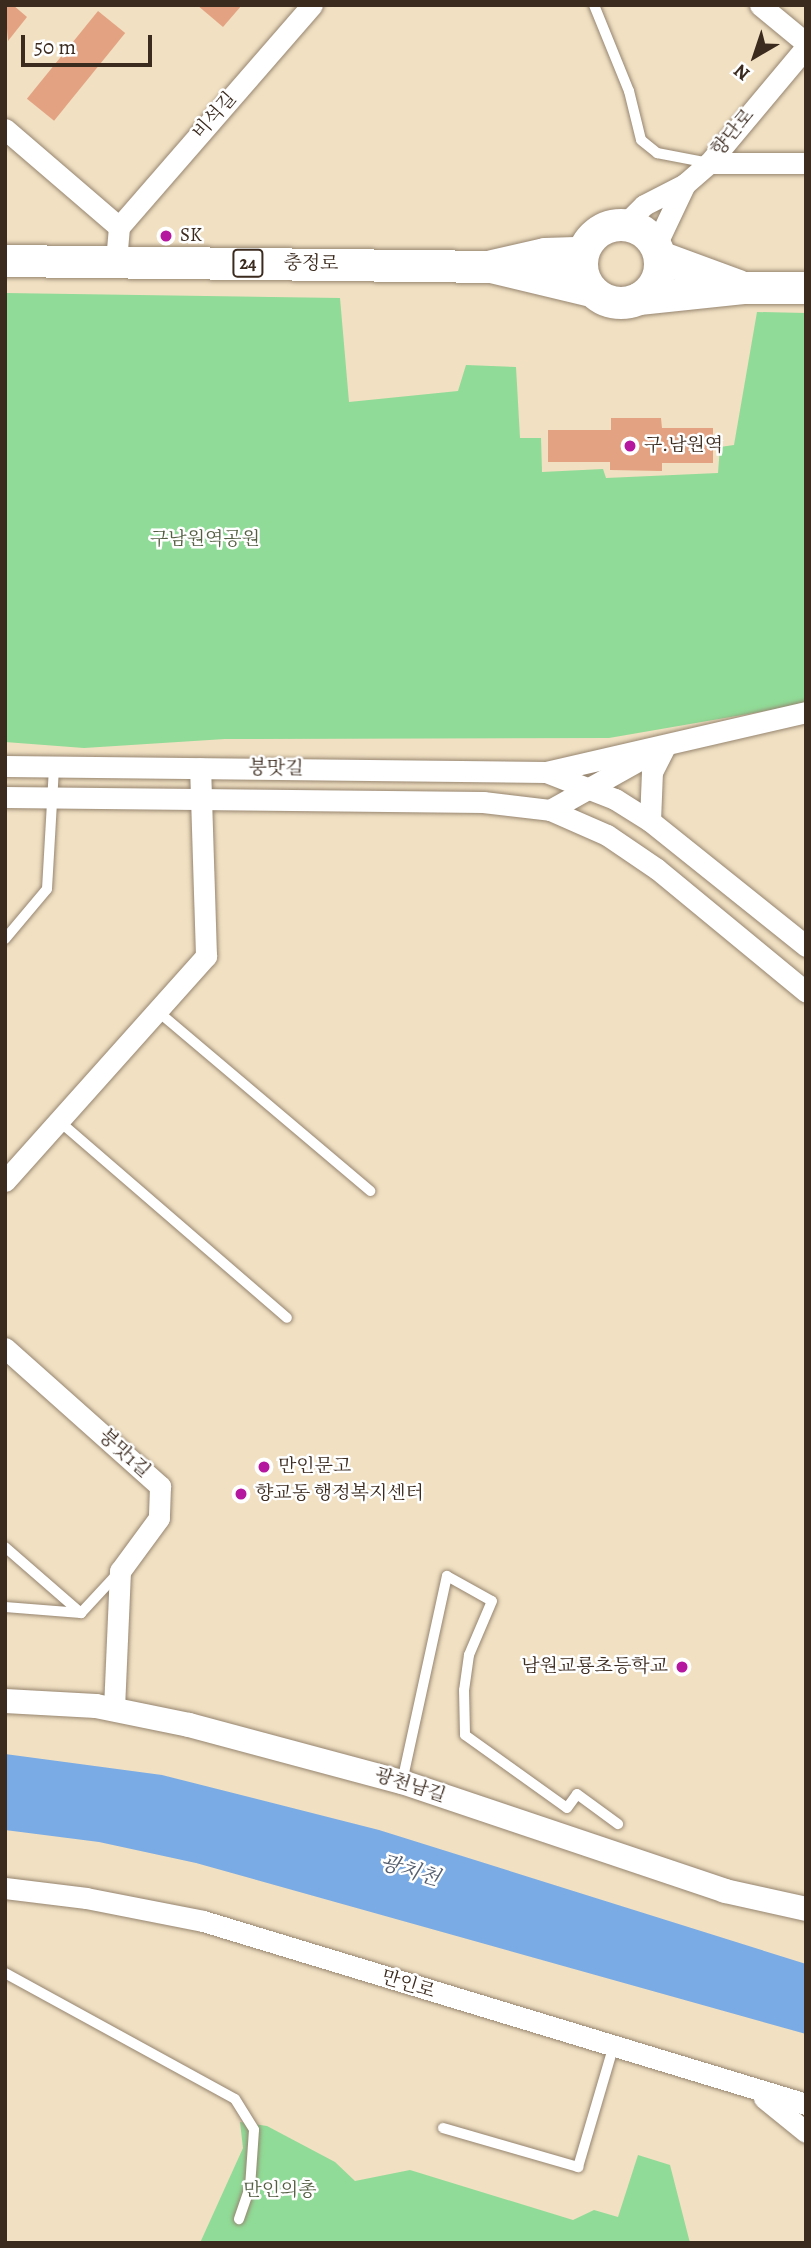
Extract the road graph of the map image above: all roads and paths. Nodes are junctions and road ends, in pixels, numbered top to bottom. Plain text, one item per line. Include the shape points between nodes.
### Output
1 (312, 5) edge
2 (594, 5) edge
3 (760, 5) edge
4 (806, 45) edge
5 (5, 129) edge
6 (709, 163) junction
7 (806, 163) edge
8 (685, 184) junction
9 (624, 225) junction
10 (119, 227) junction
11 (658, 251) junction
12 (583, 253) junction
13 (5, 261) edge
14 (116, 261) junction
15 (491, 267) junction
16 (743, 288) junction
17 (806, 288) edge
18 (592, 291) junction
19 (639, 299) junction
20 (806, 712) edge
21 (666, 745) junction
22 (5, 766) edge
23 (54, 766) junction
24 (200, 768) junction
25 (546, 772) junction
26 (592, 789) junction
27 (5, 797) edge
28 (54, 797) junction
29 (200, 800) junction
30 (550, 810) junction
31 (650, 821) junction
32 (5, 939) edge
33 (806, 946) edge
34 (806, 992) edge
35 (155, 1009) junction
36 (59, 1121) junction
37 (5, 1181) edge
38 (370, 1191) dead end
39 (287, 1318) dead end
40 (5, 1348) edge
41 (5, 1547) edge
42 (120, 1571) junction
43 (5, 1607) edge
44 (80, 1613) junction
45 (5, 1701) edge
46 (114, 1710) junction
47 (402, 1782) junction
48 (618, 1824) dead end
49 (5, 1888) edge
50 (806, 1909) edge
51 (5, 1973) edge
52 (613, 2048) junction
53 (753, 2091) junction
54 (806, 2104) edge
55 (443, 2127) dead end
56 (806, 2132) edge
57 (239, 2219) dead end

1 - 10 street, 비석길
2 - 6 lane via 629,91 640,140 657,153
3 - 4 street
4 - 6 street, 향단로
5 - 10 street
6 - 7 street
6 - 8 street, 향단로
8 - 9 street, 향단로 via 659,194
8 - 11 street, 향단로
9 - 11 main road, 24 via 637,228
9 - 12 main road via 598,232
10 - 14 street
11 - 16 main road, 24
11 - 19 main road via 656,282
12 - 15 main road, 충정로 / 24 via 532,256
12 - 18 main road via 582,267
13 - 14 main road, 충정로 / 24
14 - 15 main road, 충정로 / 24
15 - 18 main road, 충정로 / 24
16 - 17 main road, 24
16 - 19 main road, 24
18 - 19 main road, 24 via 615,303
20 - 21 street, 붕맛길
21 - 25 street, 붕맛길
21 - 26 street, 붕맛길
21 - 31 street via 652,772
22 - 23 street, 붕맛길
23 - 24 street, 붕맛길
23 - 28 lane
24 - 25 street, 붕맛길
24 - 29 street
25 - 26 street, 붕맛길
26 - 30 street, 붕맛길
26 - 31 street, 붕맛길
27 - 28 street, 붕맛길
28 - 29 street, 붕맛길
28 - 32 lane via 47,890
29 - 30 street, 붕맛길 via 483,802
29 - 35 street via 206,956
30 - 34 street, 붕맛길 via 607,835 657,869
31 - 33 street, 붕맛길
35 - 36 street
35 - 38 lane
36 - 37 street
36 - 39 lane
40 - 42 street, 붕맛1길 via 160,1486 159,1518
41 - 44 lane
42 - 44 lane
42 - 46 street
43 - 44 lane
45 - 46 street, 광천남길
46 - 47 street, 광천남길
47 - 48 lane via 447,1576 492,1601 469,1656 465,1735 566,1808 577,1794
47 - 50 street, 광천남길 via 724,1891
49 - 52 street, 만인로 via 203,1921
51 - 57 lane via 235,2099 254,2130 250,2187
52 - 53 street, 만인로
52 - 55 lane via 578,2167
53 - 54 street, 만인로
53 - 56 street

